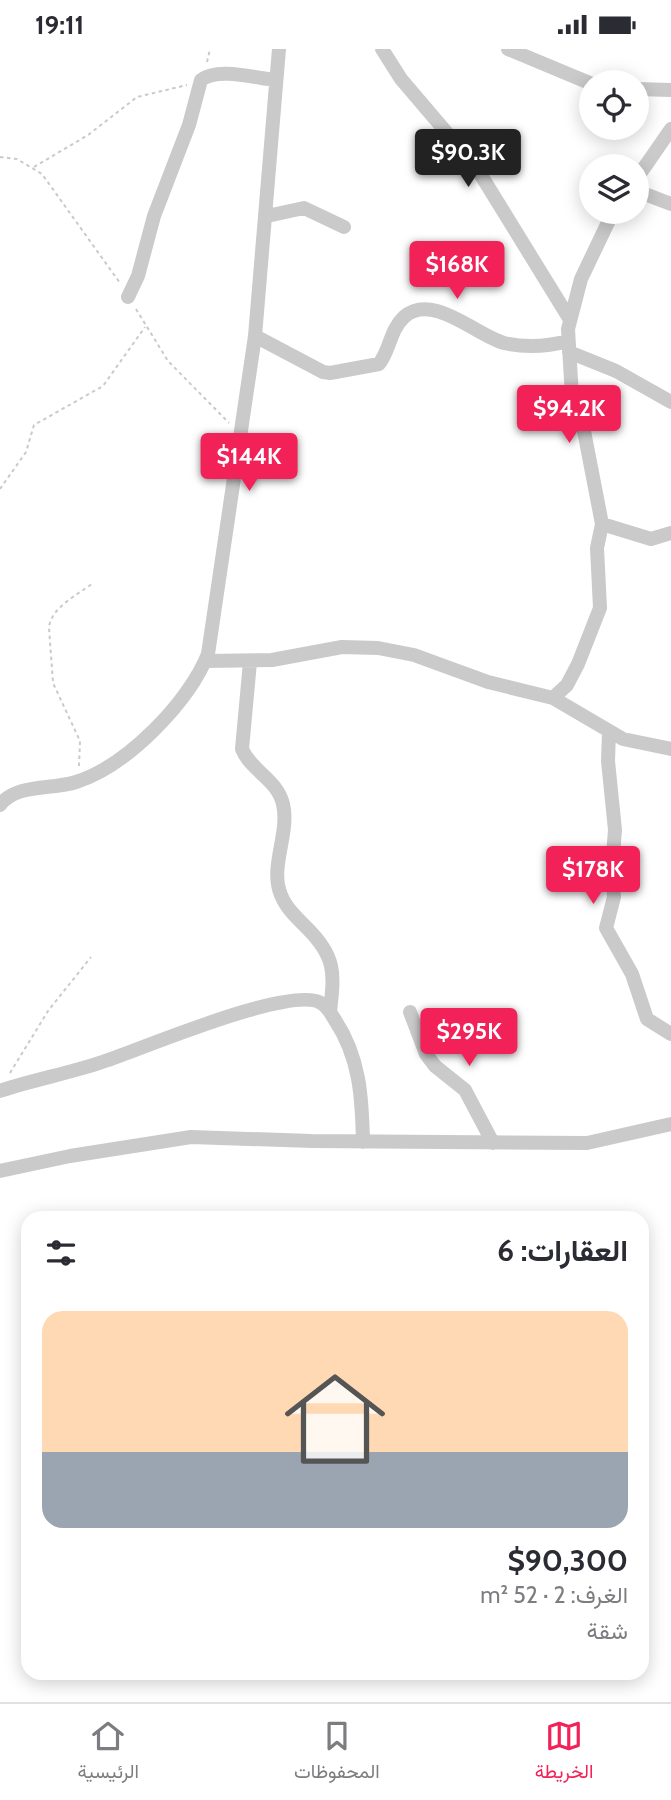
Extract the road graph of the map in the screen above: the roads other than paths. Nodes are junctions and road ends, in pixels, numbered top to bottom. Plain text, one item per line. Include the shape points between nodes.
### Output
1 (279, 49) edge
2 (382, 49) edge
3 (508, 49) edge
4 (579, 79) edge
5 (275, 80) junction
6 (649, 89) edge
7 (671, 90) edge
8 (671, 129) edge
9 (649, 161) edge
10 (649, 196) edge
11 (671, 204) edge
12 (267, 216) junction
13 (606, 224) edge
14 (344, 227) dead end
15 (128, 297) dead end
16 (569, 318) junction
17 (255, 336) junction
18 (568, 347) junction
19 (671, 402) edge
20 (602, 524) junction
21 (671, 533) edge
22 (205, 661) junction
23 (250, 662) junction
24 (553, 698) junction
25 (609, 732) junction
26 (671, 749) edge
27 (0, 805) edge
28 (330, 1012) junction
29 (410, 1012) dead end
30 (671, 1034) edge
31 (4, 1085) edge
32 (671, 1125) edge
33 (363, 1142) junction
34 (493, 1143) junction
35 (0, 1171) edge

1 - 5 street
2 - 16 street via 401,79 468,155
3 - 4 street
5 - 12 street
5 - 15 street via 212,76 198,84 189,125
6 - 7 street
8 - 9 street
10 - 11 street
12 - 14 street via 304,208
12 - 17 street
13 - 16 street
16 - 18 street
17 - 18 street via 330,373 379,364 398,324 422,309 438,311 502,342
17 - 22 street via 215,621
18 - 19 street
18 - 20 street via 572,397 584,431
20 - 21 street via 651,539
20 - 24 street via 597,548 598,619 573,675
22 - 23 street
22 - 27 street via 195,683 164,718 104,768 78,782 22,791
23 - 24 street via 342,647 378,648
23 - 28 street via 243,748 281,798 285,824 279,892 331,964 335,981
24 - 25 street
25 - 26 street via 650,747
25 - 30 street via 614,897 606,928 632,974 642,1011 652,1024
28 - 31 street via 321,1003 308,1000 258,1009 159,1039 98,1064
28 - 33 street via 359,1076
29 - 34 street via 426,1054 465,1090
32 - 34 street via 587,1143
33 - 34 street
33 - 35 street via 191,1137

